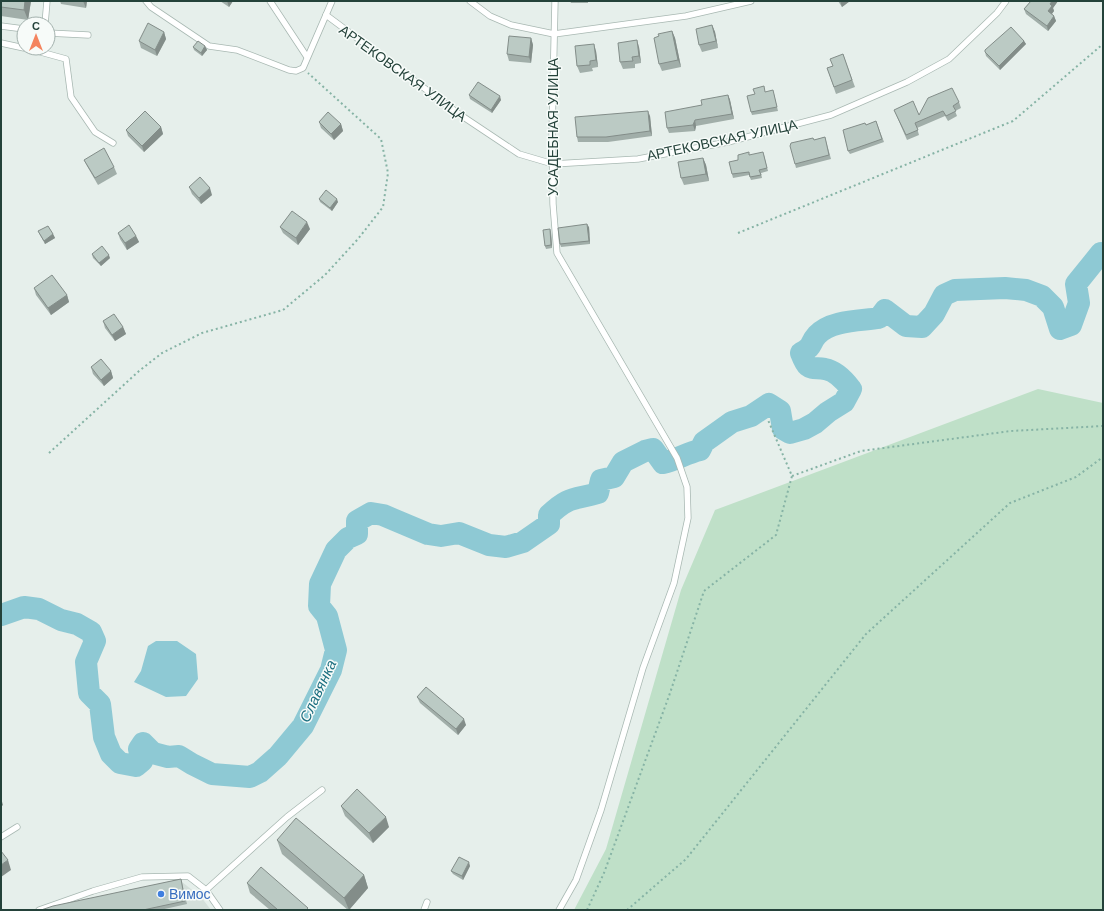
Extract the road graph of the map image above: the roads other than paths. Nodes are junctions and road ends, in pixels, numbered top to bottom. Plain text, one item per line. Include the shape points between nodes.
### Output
1 (48, 1) edge
2 (146, 1) edge
3 (270, 1) edge
4 (332, 1) edge
5 (470, 1) edge
6 (554, 1) edge
7 (751, 1) edge
8 (1006, 1) edge
9 (326, 15) junction
10 (46, 16) edge
11 (1, 26) edge
12 (16, 28) edge
13 (56, 33) edge
14 (554, 34) junction
15 (88, 35) dead end
16 (1, 43) edge
17 (16, 46) edge
18 (55, 56) edge
19 (307, 57) junction
20 (113, 143) dead end
21 (553, 164) junction
22 (322, 790) dead end
23 (17, 827) dead end
24 (1, 837) edge
25 (206, 890) junction
26 (427, 902) dead end
27 (39, 910) edge
28 (220, 910) edge
29 (424, 910) edge
30 (559, 910) edge

1 - 10 lane
2 - 19 lane via 209,46 237,50 296,71 303,68
3 - 19 lane
4 - 9 lane
5 - 14 lane via 490,16 504,22
6 - 14 lane, УСАДЕБНАЯ УЛИЦА
7 - 14 lane via 686,16
8 - 21 lane, АРТЕКОВСКАЯ УЛИЦА via 997,13 948,59 907,82 831,115 728,142 638,159
9 - 19 lane
9 - 21 lane, АРТЕКОВСКАЯ УЛИЦА via 458,114 519,154
11 - 12 lane
13 - 15 lane
14 - 21 lane, УСАДЕБНАЯ УЛИЦА
16 - 17 lane
18 - 20 lane via 66,59 71,97 95,132
21 - 30 lane, УСАДЕБНАЯ УЛИЦА via 557,253 677,458 687,487 688,518 674,584 643,668 601,810 576,880
22 - 25 lane via 287,817
23 - 24 lane
25 - 27 lane via 188,876 142,877 93,890
25 - 28 lane
26 - 29 lane

